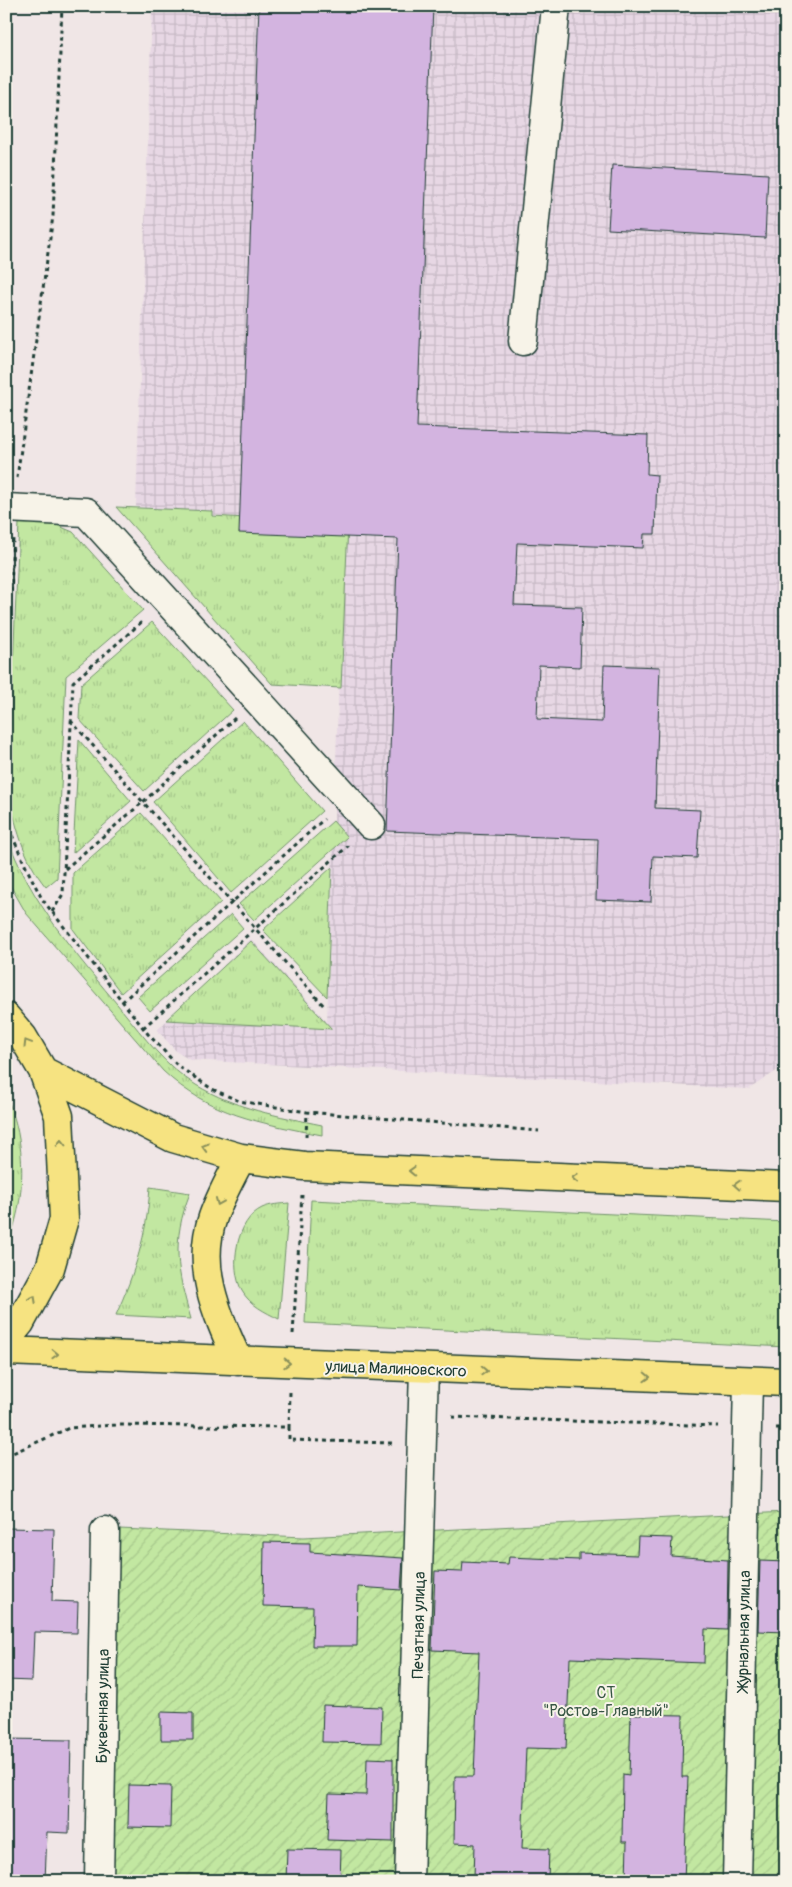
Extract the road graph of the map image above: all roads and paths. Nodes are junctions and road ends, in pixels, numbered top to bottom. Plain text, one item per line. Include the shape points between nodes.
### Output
1 (62, 6) edge
2 (556, 6) edge
3 (523, 340) dead end
4 (10, 508) edge
5 (166, 600) junction
6 (8, 625) edge
7 (256, 699) junction
8 (6, 703) edge
9 (71, 721) junction
10 (346, 798) junction
11 (143, 802) junction
12 (6, 812) edge
13 (371, 826) joint
14 (64, 870) junction
15 (232, 902) junction
16 (52, 912) junction
17 (254, 928) junction
18 (122, 1002) junction
19 (324, 1006) dead end
20 (6, 1017) edge
21 (143, 1028) junction
22 (43, 1072) junction
23 (539, 1131) dead end
24 (240, 1158) junction
25 (786, 1187) edge
26 (6, 1340) edge
27 (6, 1352) edge
28 (238, 1361) junction
29 (424, 1369) junction
30 (748, 1381) junction
31 (786, 1382) edge
32 (423, 1417) junction
33 (289, 1426) dead end
34 (748, 1427) junction
35 (786, 1428) edge
36 (422, 1443) junction
37 (105, 1530) dead end
38 (99, 1881) edge
39 (410, 1881) edge
40 (737, 1881) edge

1 - 4 path via 53,216
2 - 3 street
4 - 5 street via 86,512
4 - 6 path
5 - 7 street
5 - 9 path via 73,682
6 - 8 path
7 - 10 street
7 - 11 path
9 - 11 path
9 - 14 path
10 - 13 street
10 - 15 path
11 - 14 path
11 - 15 path
12 - 16 path via 8,826 25,866
13 - 17 path
14 - 16 path via 63,894
15 - 17 path
15 - 18 path
16 - 18 path
17 - 19 path
17 - 21 path
18 - 21 path
22 -> 20 highway via 23,1037
21 - 23 path via 178,1066 212,1089 239,1101 307,1112
24 -> 22 highway via 173,1138
26 -> 22 highway via 20,1323 50,1268 64,1219 60,1116
25 -> 24 highway via 304,1166
24 -> 28 highway via 212,1218 206,1250 208,1277 217,1314
27 -> 28 highway, улица Малиновского
28 -> 29 highway, улица Малиновского
29 -> 30 highway, улица Малиновского
29 - 32 street, Печатная улица
30 - 31 highway, улица Малиновского
30 - 34 street, Журнальная улица
32 - 34 path
32 - 36 street, Печатная улица
33 - 36 path via 289,1440
34 - 35 path
34 - 40 street, Журнальная улица
36 - 39 street, Печатная улица
37 - 38 street, Буквенная улица

